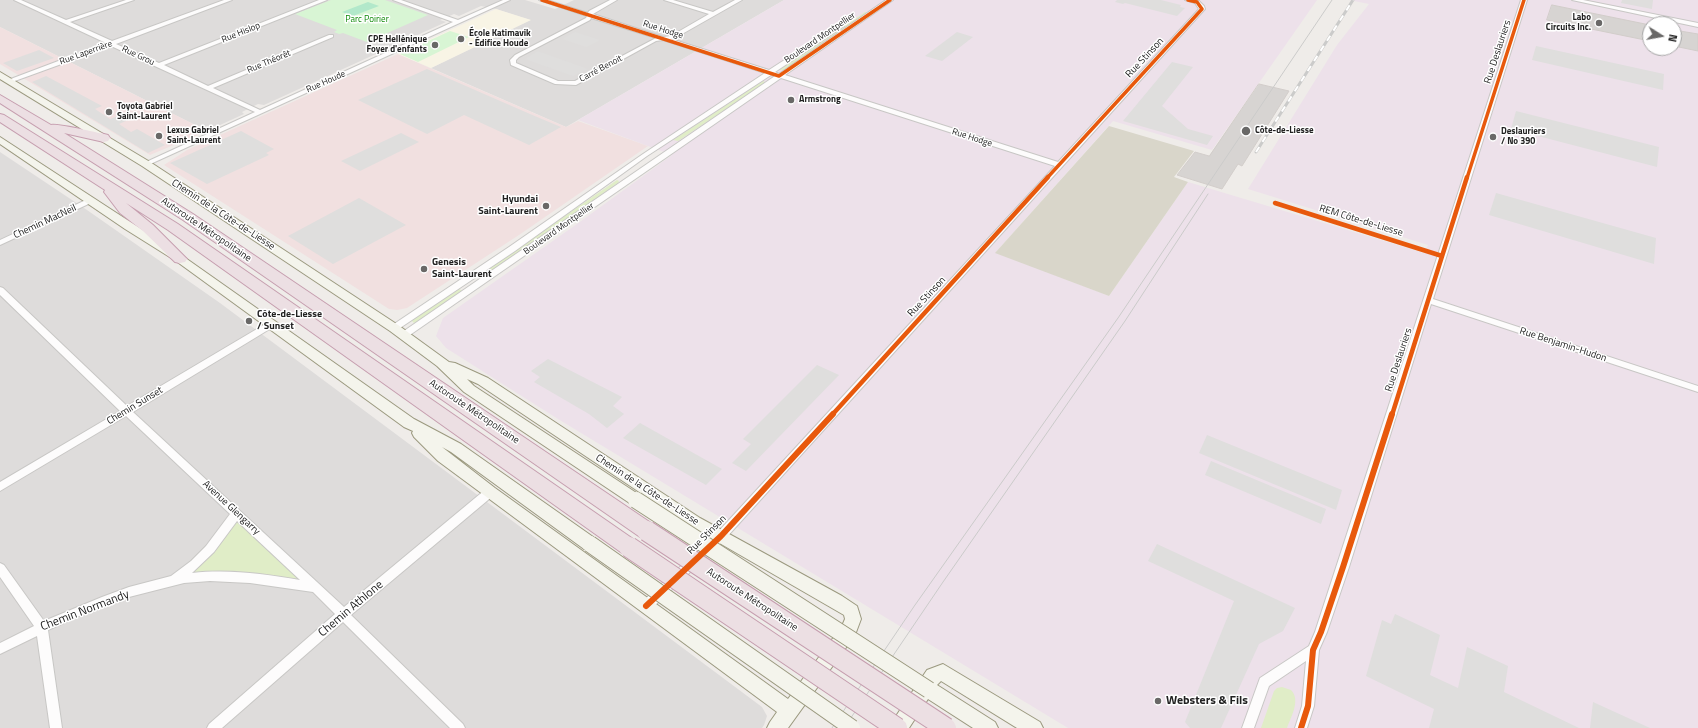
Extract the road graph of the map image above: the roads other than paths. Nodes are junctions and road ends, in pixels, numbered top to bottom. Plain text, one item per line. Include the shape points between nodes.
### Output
1 (17, 0) edge
2 (32, 0) edge
3 (131, 0) edge
4 (229, 0) edge
5 (324, 0) edge
6 (396, 0) edge
7 (507, 0) edge
8 (542, 0) edge
9 (614, 0) edge
10 (667, 0) edge
11 (739, 0) edge
12 (880, 0) edge
13 (890, 0) edge
14 (1188, 0) edge
15 (1524, 0) edge
16 (1575, 0) edge
17 (24, 3) junction
18 (714, 14) junction
19 (590, 15) junction
20 (66, 22) junction
21 (458, 22) junction
22 (1698, 24) edge
23 (331, 36) dead end
24 (663, 39) junction
25 (111, 43) junction
26 (158, 65) junction
27 (770, 73) junction
28 (0, 75) edge
29 (779, 76) junction
30 (10, 81) junction
31 (208, 88) junction
32 (0, 98) edge
33 (260, 112) junction
34 (0, 117) edge
35 (38, 123) junction
36 (104, 138) junction
37 (0, 140) edge
38 (146, 164) junction
39 (1060, 165) junction
40 (102, 183) junction
41 (91, 201) junction
42 (0, 243) edge
43 (180, 259) junction
44 (0, 290) edge
45 (1428, 300) junction
46 (270, 325) junction
47 (394, 328) junction
48 (404, 335) junction
49 (442, 363) junction
50 (1698, 389) edge
51 (126, 411) junction
52 (409, 423) junction
53 (0, 487) edge
54 (490, 492) junction
55 (236, 513) junction
56 (721, 536) junction
57 (0, 568) edge
58 (174, 580) junction
59 (316, 588) junction
60 (646, 606) junction
61 (343, 615) junction
62 (42, 627) junction
63 (0, 649) edge
64 (1313, 650) junction
65 (790, 711) junction
66 (56, 728) edge
67 (213, 728) edge
68 (459, 728) edge
69 (776, 728) edge
70 (852, 728) edge
71 (898, 728) edge
72 (946, 728) edge
73 (989, 728) edge
74 (1034, 728) edge
75 (1248, 728) edge
76 (1301, 728) edge

1 - 17 street, Rue Grou
2 - 17 street
3 - 20 street
4 - 25 street, Rue Laperrière
5 - 26 street, Rue Hislop
6 - 21 street
7 - 21 street, Rue Houde
8 - 19 street, Rue Hodge
9 - 19 street via 591,12
10 - 18 street
11 - 18 street
12 - 27 street, Boulevard Montpellier
13 - 29 street, Boulevard Montpellier
14 - 39 street, Rue Stinson via 1200,4 1202,9
15 - 45 street, Rue Deslauriers
16 - 22 street
17 - 20 street, Rue Grou
18 - 24 street via 673,37
19 - 24 street, Rue Hodge
19 - 24 street, Carré Benoit via 588,19 517,56 513,64 555,82 573,83 583,80 654,40
20 - 25 street, Rue Grou
21 - 33 street, Rue Houde
23 - 31 street, Rue Théorêt
24 - 27 street, Rue Hodge
25 - 26 street, Rue Grou
25 - 30 street, Rue Laperrière
26 - 31 street, Rue Grou
27 - 29 street, Rue Hodge
27 - 47 street, Boulevard Montpellier
28 - 30 main road, Chemin de la Côte-de-Liesse
29 - 39 street, Rue Hodge
29 - 48 street, Boulevard Montpellier
30 - 36 main road, Chemin de la Côte-de-Liesse
31 - 33 street, Rue Grou
32 - 35 highway, Autoroute Métropolitaine
33 - 38 street, Rue Houde
34 - 40 highway, Autoroute Métropolitaine
35 - 36 highway
35 - 72 highway, Autoroute Métropolitaine, bridge via 188,217 647,531
36 - 38 main road, Chemin de la Côte-de-Liesse
37 - 41 main road
38 - 47 main road, Chemin de la Côte-de-Liesse
39 - 56 street, Rue Stinson
40 - 43 highway via 125,210
40 - 71 highway, Autoroute Métropolitaine, bridge via 173,227 629,547
41 - 42 street, Chemin MacNeil
41 - 43 main road
43 - 46 main road
44 - 51 street, Avenue Glengarry
45 - 50 street, Rue Benjamin-Hudon
45 - 64 street, Rue Deslauriers via 1343,567
46 - 51 street, Chemin Sunset
46 - 52 main road
47 - 48 main road, Chemin de la Côte-de-Liesse
48 - 49 main road, Chemin de la Côte-de-Liesse
49 - 56 main road, Chemin de la Côte-de-Liesse via 483,381 679,512
49 - 73 main road, Chemin de la Côte-de-Liesse, bridge via 469,389 778,594
51 - 53 street, Chemin Sunset
51 - 55 street, Avenue Glengarry
52 - 54 main road via 443,457
52 - 70 main road, bridge via 456,448
54 - 60 main road
54 - 61 street, Chemin Athlone
55 - 58 street, Chemin Normandy via 208,553
55 - 59 street, Avenue Glengarry
56 - 60 street, Rue Stinson
56 - 65 main road, Chemin de la Côte-de-Liesse via 846,606 853,614 849,630
57 - 62 street
58 - 59 street, Chemin Normandy via 211,576 264,579
58 - 62 street, Chemin Normandy via 116,597
59 - 61 street, Avenue Glengarry
60 - 65 main road
61 - 67 street, Chemin Athlone
61 - 68 street, Avenue Glengarry
62 - 63 street, Chemin Normandy
62 - 66 street
64 - 75 street via 1264,682
64 - 76 street, Rue Deslauriers via 1308,706
65 - 69 main road
71 - 74 main road via 933,676 943,672

